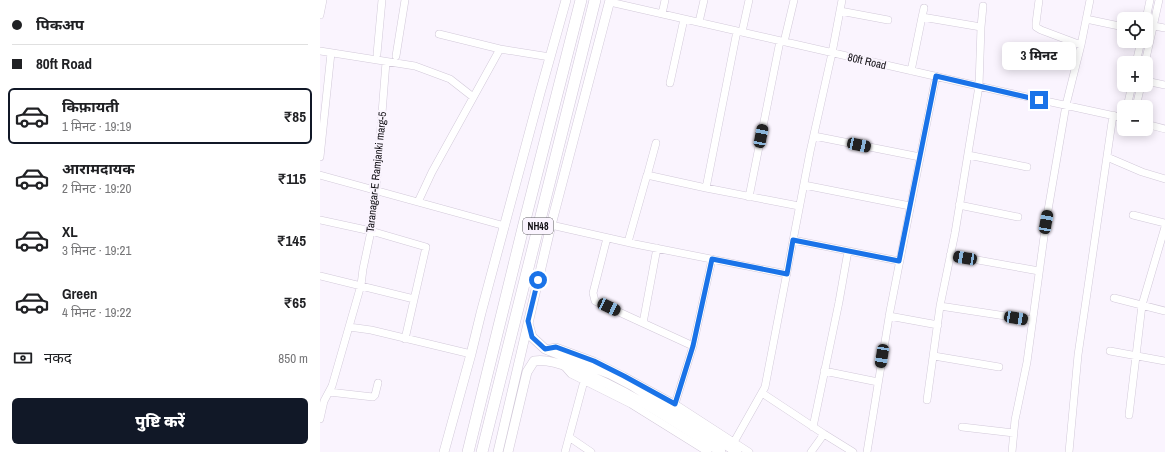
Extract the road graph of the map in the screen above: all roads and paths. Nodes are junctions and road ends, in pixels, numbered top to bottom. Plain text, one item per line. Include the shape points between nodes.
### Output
1 (323, 0) edge
2 (382, 0) edge
3 (405, 0) edge
4 (566, 0) edge
5 (581, 0) edge
6 (595, 0) edge
7 (665, 0) edge
8 (704, 0) edge
9 (749, 0) edge
10 (794, 0) edge
11 (842, 0) edge
12 (1039, 0) edge
13 (1090, 0) edge
14 (1150, 0) edge
15 (1159, 0) edge
16 (610, 1) edge
17 (983, 6) dead end
18 (924, 8) dead end
19 (840, 11) junction
20 (1148, 12) edge
21 (662, 14) junction
22 (320, 15) edge
23 (922, 17) junction
24 (684, 19) junction
25 (1086, 19) junction
26 (888, 20) dead end
27 (699, 22) junction
28 (1117, 26) edge
29 (1154, 26) joint
30 (981, 27) junction
31 (1165, 28) edge
32 (739, 32) junction
33 (439, 34) dead end
34 (782, 41) junction
35 (1081, 45) junction
36 (500, 49) junction
37 (320, 51) edge
38 (331, 53) junction
39 (832, 53) junction
40 (377, 54) dead end
41 (396, 56) dead end
42 (550, 57) junction
43 (386, 62) junction
44 (911, 71) junction
45 (936, 76) junction
46 (1153, 82) edge
47 (670, 83) dead end
48 (1165, 85) edge
49 (979, 86) junction
50 (473, 97) junction
51 (1066, 105) junction
52 (1113, 115) junction
53 (1117, 116) edge
54 (1153, 126) edge
55 (1165, 129) edge
56 (814, 136) junction
57 (656, 143) dead end
58 (968, 155) junction
59 (320, 157) edge
60 (1107, 157) junction
61 (920, 158) junction
62 (1027, 167) dead end
63 (320, 175) edge
64 (647, 176) junction
65 (1165, 179) edge
66 (804, 185) junction
67 (706, 188) junction
68 (376, 190) junction
69 (749, 197) junction
70 (418, 202) junction
71 (959, 205) junction
72 (799, 206) junction
73 (910, 206) junction
74 (1133, 215) dead end
75 (1018, 217) dead end
76 (320, 220) edge
77 (1165, 223) edge
78 (550, 225) junction
79 (505, 226) junction
80 (371, 231) junction
81 (1164, 231) edge
82 (607, 238) junction
83 (793, 240) junction
84 (628, 242) junction
85 (657, 248) junction
86 (848, 251) junction
87 (950, 255) junction
88 (712, 259) junction
89 (899, 261) junction
90 (1039, 271) junction
91 (787, 274) junction
92 (320, 276) edge
93 (361, 285) junction
94 (1114, 298) dead end
95 (414, 299) junction
96 (1142, 305) junction
97 (940, 306) junction
98 (1165, 311) edge
99 (889, 316) junction
100 (1032, 320) junction
101 (528, 321) junction
102 (643, 323) junction
103 (938, 325) junction
104 (349, 327) junction
105 (405, 339) junction
106 (693, 346) junction
107 (545, 349) junction
108 (1110, 351) dead end
109 (471, 354) junction
110 (1136, 355) junction
111 (934, 356) junction
112 (1165, 361) edge
113 (564, 366) junction
114 (999, 367) dead end
115 (824, 371) junction
116 (584, 381) junction
117 (878, 382) junction
118 (378, 383) dead end
119 (329, 392) junction
120 (762, 393) junction
121 (322, 400) edge
122 (927, 400) dead end
123 (675, 404) junction
124 (1129, 415) dead end
125 (320, 419) edge
126 (813, 427) junction
127 (962, 427) dead end
128 (1014, 433) junction
129 (824, 434) junction
130 (569, 437) junction
131 (734, 442) junction
132 (444, 452) edge
133 (468, 452) edge
134 (482, 452) edge
135 (498, 452) edge
136 (508, 452) edge
137 (565, 452) edge
138 (591, 452) edge
139 (708, 452) edge
140 (721, 452) edge
141 (737, 452) edge
142 (749, 452) edge
143 (811, 452) edge
144 (853, 452) edge
145 (867, 452) edge
146 (1012, 452) edge
147 (1069, 452) edge

1 - 22 street
2 - 40 street
3 - 41 street
4 - 42 street
5 - 133 highway, NH48
6 - 134 highway, NH48
7 - 21 street
8 - 27 street
9 - 32 street
10 - 34 street
11 - 19 street
12 - 35 street via 1036,27
13 - 25 street
14 - 20 street
15 - 29 street
16 - 21 street, 80ft Road
16 - 78 street
17 - 30 street
18 - 23 street
19 - 26 street
19 - 39 street
21 - 24 street, 80ft Road
23 - 30 street
23 - 44 street
24 - 27 street, 80ft Road
24 - 47 street
25 - 28 street
25 - 35 street
27 - 32 street, 80ft Road
29 - 31 street
30 - 49 street
32 - 34 street, 80ft Road
32 - 67 street
33 - 36 street
34 - 39 street, 80ft Road
34 - 69 street
35 - 51 street
36 - 42 street
36 - 50 street
37 - 38 street
38 - 43 street
38 - 59 street
39 - 44 street, 80ft Road
39 - 56 street
42 - 79 street
43 - 50 street via 415,66 450,79
43 - 68 street, Taranagar-E Ramjanki marg-5
44 - 45 street, 80ft Road
45 - 49 street, 80ft Road
45 - 61 street
46 - 48 street
49 - 51 street, 80ft Road
49 - 58 street
50 - 70 street
51 - 52 street, 80ft Road
51 - 90 street
52 - 53 street, 80ft Road
52 - 60 street
54 - 55 street
56 - 61 street
56 - 66 street
57 - 64 street
58 - 62 street
58 - 71 street
60 - 65 street
60 - 147 street via 1078,355
61 - 73 street
63 - 68 street
64 - 67 street
64 - 84 street
66 - 72 street
66 - 73 street
67 - 69 street
68 - 70 street
68 - 80 street, Taranagar-E Ramjanki marg-5
69 - 72 street
70 - 79 street
71 - 75 street
71 - 87 street
72 - 83 street
73 - 89 street
74 - 77 street
76 - 80 street
78 - 82 street
78 - 101 street
79 - 109 street
80 - 93 street, Taranagar-E Ramjanki marg-5
80 - 95 street via 426,247
81 - 96 street
82 - 84 street
82 - 102 street via 593,293 595,301
83 - 86 street
83 - 91 street
84 - 85 street
85 - 88 street
85 - 102 street
86 - 89 street
86 - 115 street
87 - 90 street
87 - 97 street
88 - 91 street
88 - 106 street
89 - 99 street
90 - 100 street
91 - 120 street
92 - 93 street
93 - 95 street
93 - 104 street, Taranagar-E Ramjanki marg-5
94 - 96 street
95 - 105 street
96 - 98 street
96 - 110 street
97 - 100 street
97 - 103 street
99 - 103 street
99 - 117 street
100 - 128 street
101 - 107 street via 532,337
101 - 135 street
102 - 106 street
103 - 111 street
104 - 105 street
104 - 119 street, Taranagar-E Ramjanki marg-5
105 - 109 street
106 - 123 street
107 - 123 street via 556,347 594,361
107 - 141 street via 610,374 631,385
108 - 110 street
109 - 132 street
110 - 112 street
110 - 124 street
111 - 114 street
111 - 122 street
113 - 116 street via 571,374
113 - 136 street via 546,361 534,361 530,366
113 - 140 street via 609,384 643,402
115 - 117 street
115 - 126 street
116 - 130 street
116 - 139 street via 630,404
117 - 145 street
118 - 119 street via 373,397
119 - 121 street, Taranagar-E Ramjanki marg-5
120 - 126 street
120 - 131 street
121 - 125 street, Taranagar-E Ramjanki marg-5
123 - 131 street
126 - 129 street
127 - 128 street
128 - 146 street
129 - 143 street
129 - 144 street
130 - 137 street
130 - 138 street
131 - 142 street

